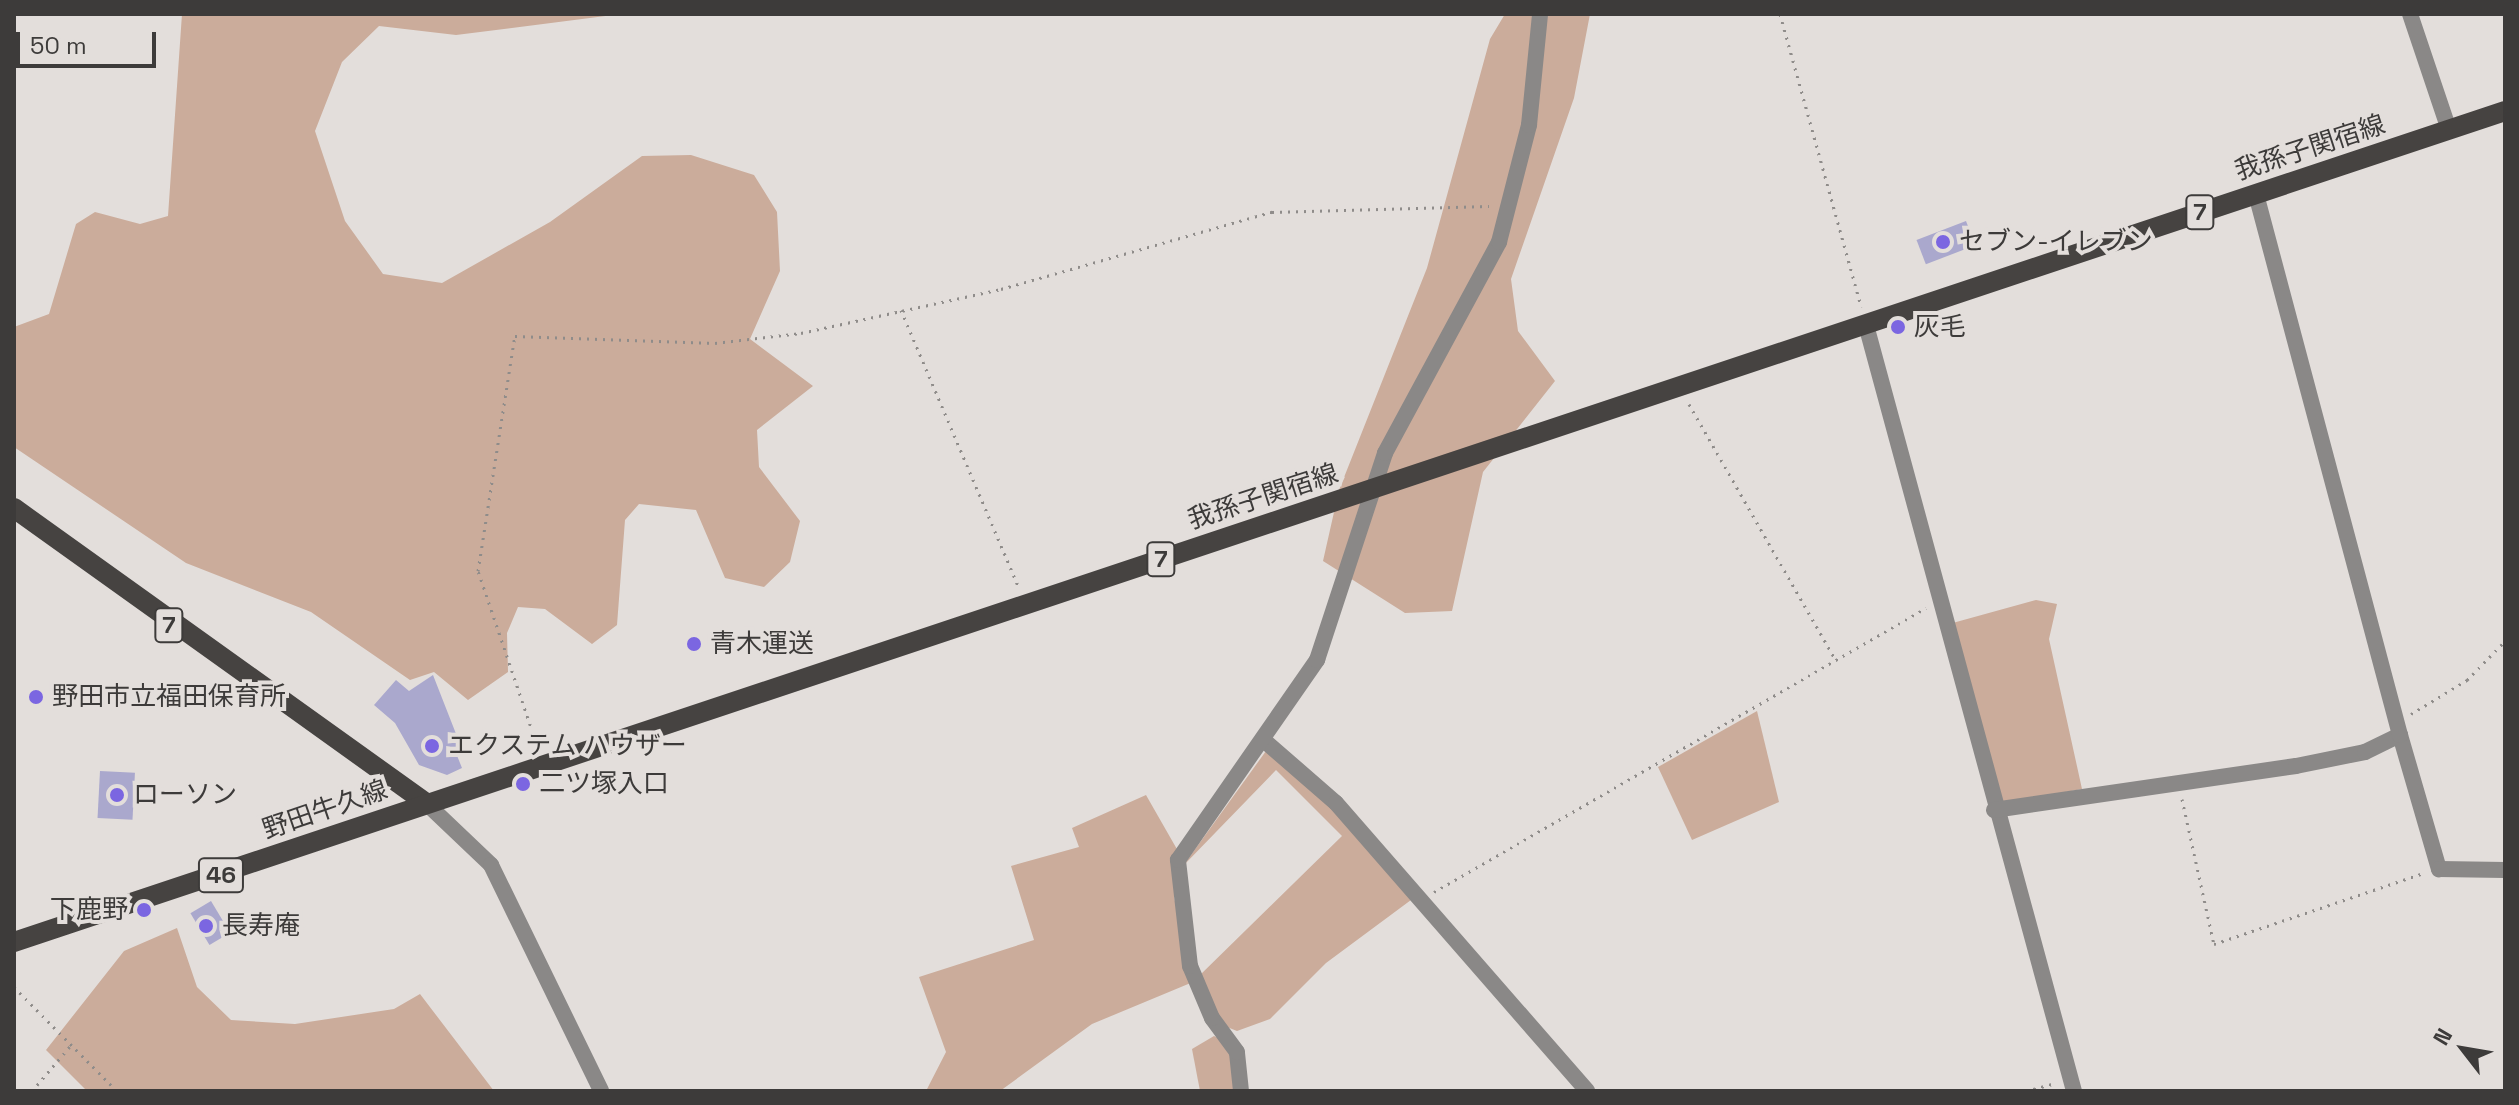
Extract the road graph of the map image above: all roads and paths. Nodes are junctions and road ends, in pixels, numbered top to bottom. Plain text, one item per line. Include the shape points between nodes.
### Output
1 (1540, 14) edge
2 (1780, 14) edge
3 (2410, 14) edge
4 (2505, 111) edge
5 (2449, 130) junction
6 (2256, 194) junction
7 (1511, 206) junction
8 (901, 310) junction
9 (1866, 325) junction
10 (1679, 386) junction
11 (1371, 488) junction
12 (14, 508) edge
13 (1939, 601) junction
14 (1026, 604) junction
15 (2505, 641) edge
16 (1836, 661) junction
17 (2399, 729) junction
18 (1267, 743) junction
19 (543, 763) junction
20 (2177, 779) junction
21 (426, 803) junction
22 (1994, 810) junction
23 (2439, 869) junction
24 (2505, 870) edge
25 (1420, 900) junction
26 (14, 942) edge
27 (14, 987) edge
28 (71, 1045) junction
29 (2072, 1085) edge
30 (32, 1091) edge
31 (117, 1091) edge
32 (601, 1091) edge
33 (1241, 1091) edge
34 (1587, 1091) edge
35 (2026, 1091) edge

1 - 7 street
2 - 9 path
3 - 5 street
4 - 5 main road, 我孫子関宿線 / 7
5 - 6 main road, 我孫子関宿線 / 7
6 - 9 main road, 我孫子関宿線 / 7
6 - 17 street
7 - 8 path via 1272,212
7 - 11 street
8 - 14 path
8 - 19 path via 715,343 515,336 478,571
9 - 10 main road, 我孫子関宿線 / 7
9 - 13 street
10 - 11 main road, 我孫子関宿線 / 7
10 - 16 path
11 - 14 main road, 我孫子関宿線 / 7
11 - 18 street via 1332,624
12 - 21 main road, 7
13 - 16 path
13 - 22 street
14 - 19 main road, 我孫子関宿線 / 7
15 - 17 path via 2467,680
16 - 25 path
17 - 20 street via 2365,752 2296,766
17 - 23 street
18 - 25 street via 1336,803
18 - 33 street via 1178,860 1190,966 1212,1018 1237,1052
19 - 21 main road, 我孫子関宿線 / 7
20 - 22 street
20 - 23 path via 2214,944
21 - 26 main road, 野田牛久線 / 46
21 - 32 street via 491,865
22 - 29 street
23 - 24 street
25 - 34 street
27 - 28 path
28 - 30 path
28 - 31 path
29 - 35 path

